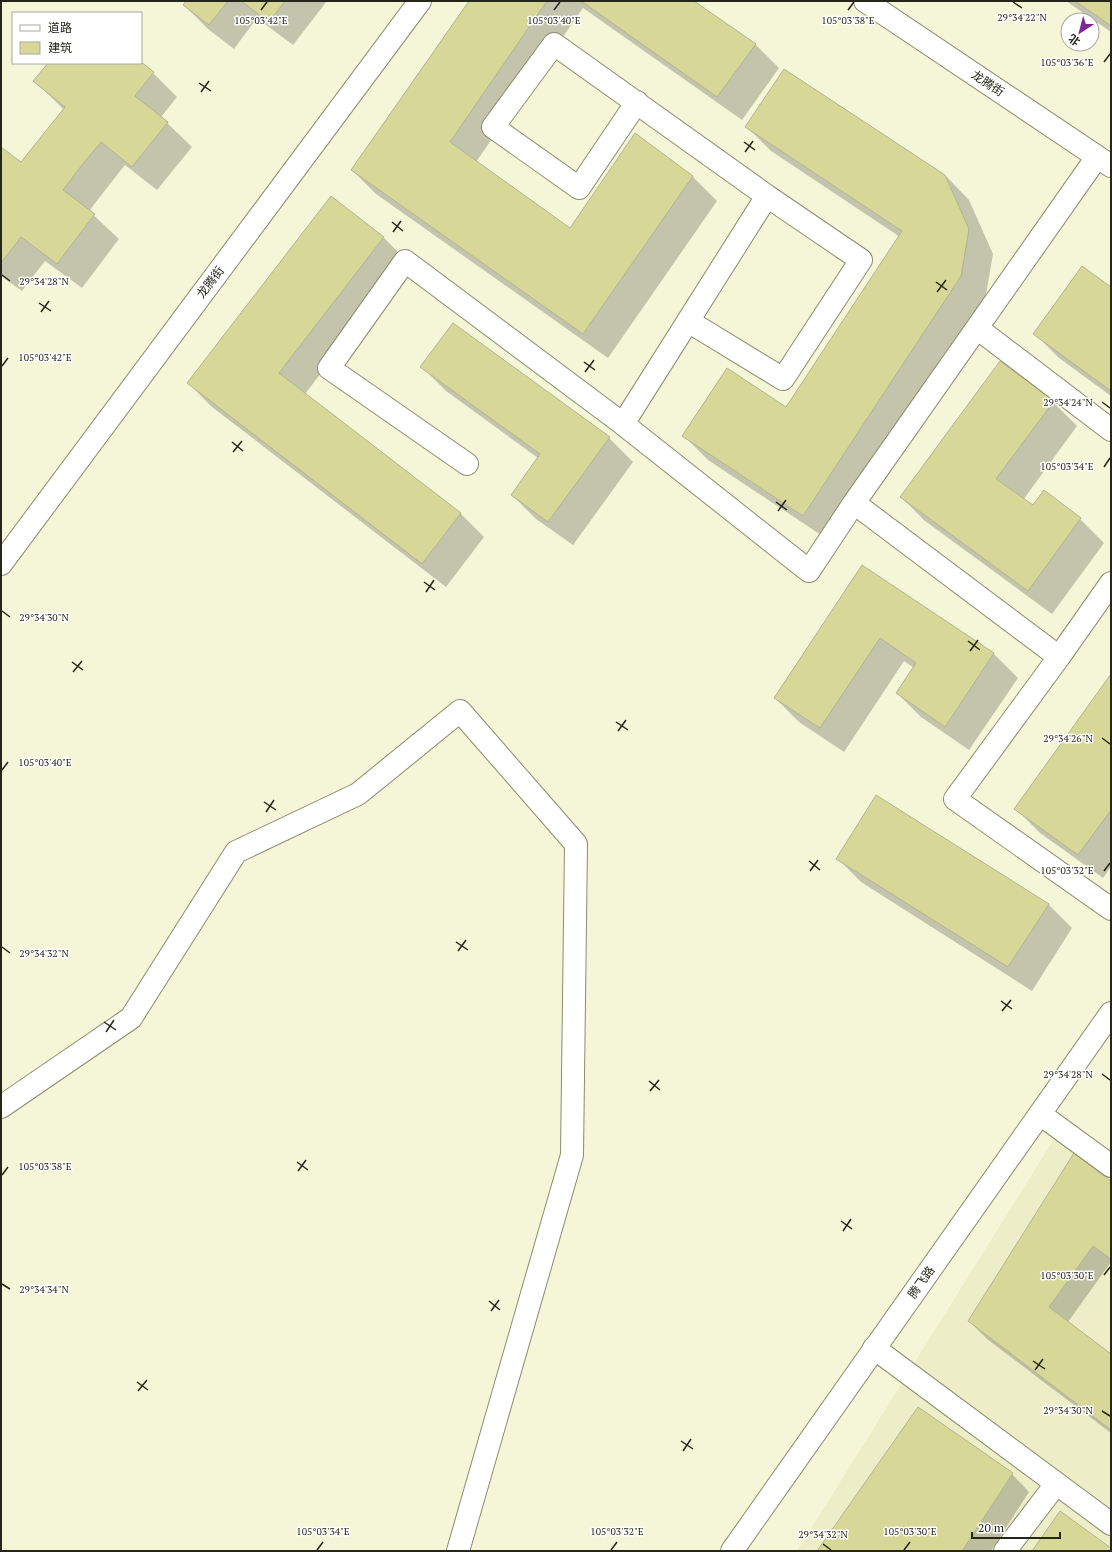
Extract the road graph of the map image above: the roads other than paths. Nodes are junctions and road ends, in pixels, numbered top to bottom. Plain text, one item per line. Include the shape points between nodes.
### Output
1 (420, 1) edge
2 (864, 1) edge
3 (637, 102) junction
4 (1104, 161) edge
5 (767, 196) junction
6 (688, 321) junction
7 (977, 328) junction
8 (623, 424) junction
9 (1111, 430) edge
10 (467, 464) dead end
11 (854, 503) junction
12 (1, 564) edge
13 (1111, 582) edge
14 (1059, 657) junction
15 (1111, 909) edge
16 (1111, 1013) edge
17 (1, 1108) edge
18 (1040, 1114) junction
19 (1111, 1166) edge
20 (874, 1348) junction
21 (1056, 1484) junction
22 (1111, 1524) edge
23 (458, 1551) edge
24 (732, 1551) edge
25 (1005, 1551) edge

1 - 12 street, 龙腾街
2 - 4 street, 龙腾街
3 - 3 street via 554,44 493,127 579,188
3 - 5 street
4 - 7 street
5 - 6 street
5 - 6 street via 861,260 783,379
6 - 8 street
7 - 9 street
7 - 11 street
8 - 10 street via 405,261 329,368
8 - 11 street via 809,571
11 - 14 street
13 - 14 street
14 - 15 street via 955,799
16 - 18 street, 腾飞路
17 - 23 street via 131,1018 236,852 358,794 460,711 576,844 572,1155
18 - 19 street
18 - 20 street, 腾飞路
20 - 21 street
20 - 24 street, 腾飞路
21 - 22 street
21 - 25 street

